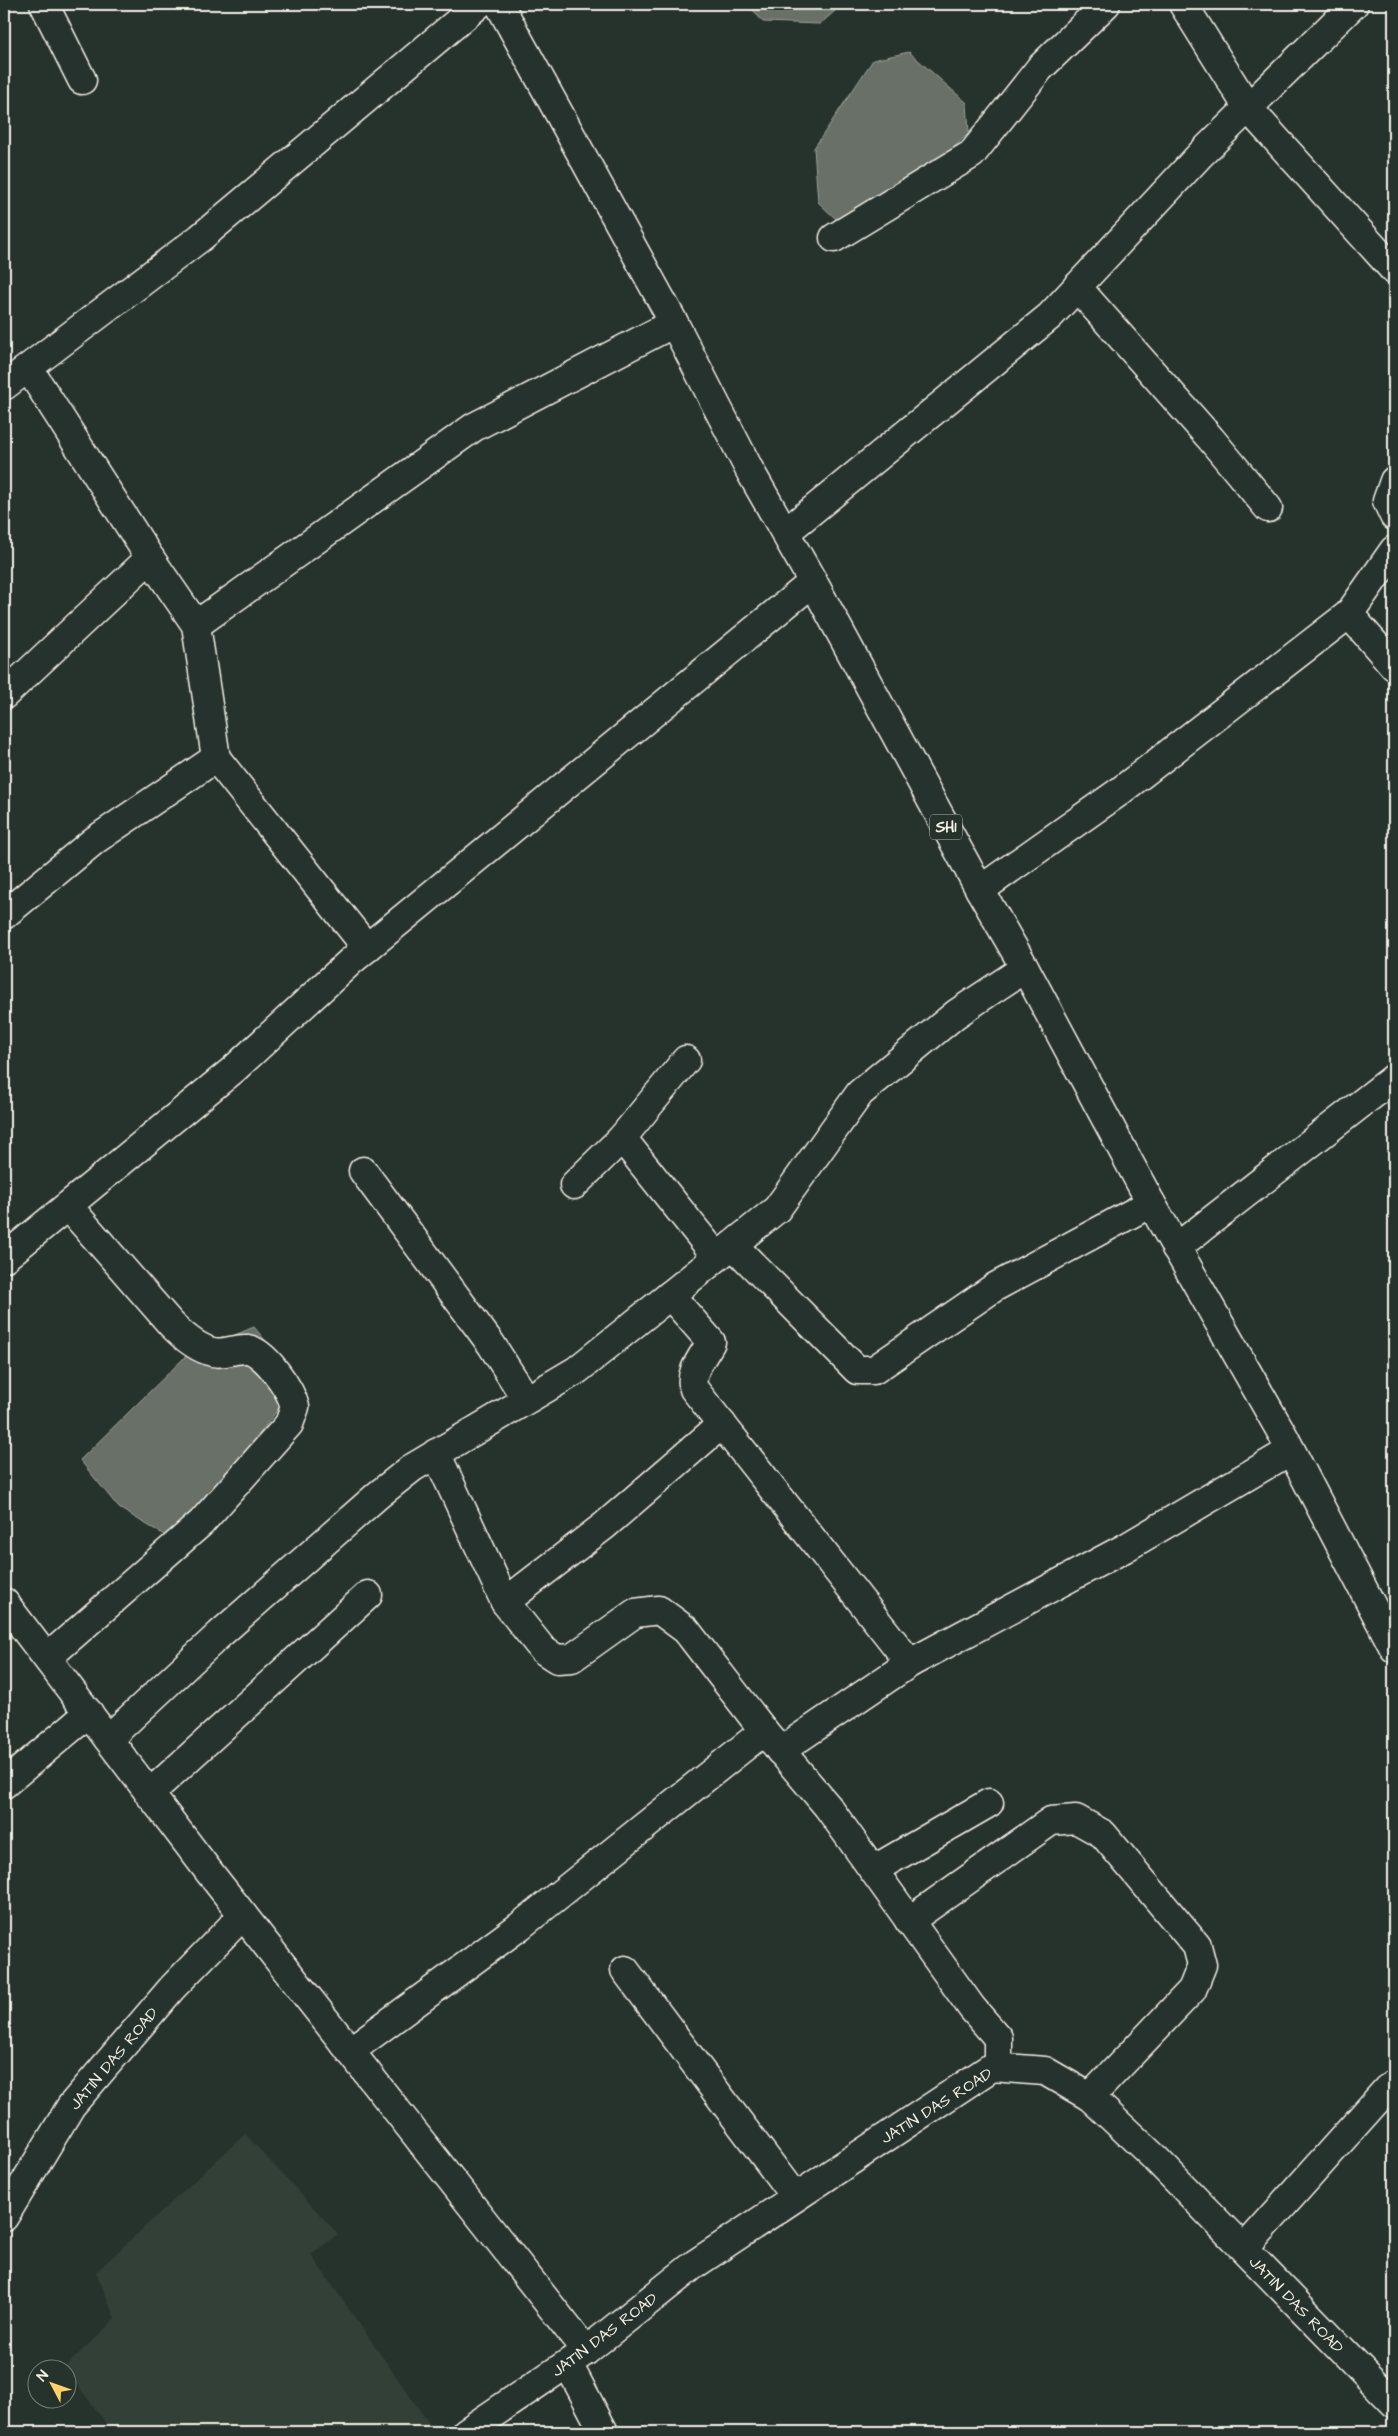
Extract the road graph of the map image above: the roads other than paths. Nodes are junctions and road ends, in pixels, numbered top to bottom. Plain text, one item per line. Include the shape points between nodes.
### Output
1 (44, 4) edge
2 (480, 4) edge
3 (499, 4) edge
4 (1106, 4) edge
5 (1183, 4) edge
6 (1354, 4) edge
7 (82, 80) dead end
8 (1248, 108) junction
9 (834, 238) dead end
10 (1394, 270) edge
11 (1077, 287) junction
12 (674, 323) junction
13 (29, 369) junction
14 (4, 386) edge
15 (1394, 481) edge
16 (1268, 508) dead end
17 (1394, 516) edge
18 (786, 532) junction
19 (1394, 550) edge
20 (150, 558) junction
21 (814, 582) junction
22 (1349, 614) junction
23 (196, 624) junction
24 (1394, 666) edge
25 (4, 695) edge
26 (216, 758) junction
27 (980, 890) junction
28 (4, 915) edge
29 (367, 948) junction
30 (1025, 968) junction
31 (686, 1060) dead end
32 (1394, 1078) edge
33 (622, 1138) junction
34 (363, 1171) dead end
35 (574, 1185) dead end
36 (1151, 1203) junction
37 (68, 1206) junction
38 (1176, 1248) junction
39 (725, 1251) junction
40 (4, 1258) edge
41 (670, 1295) junction
42 (526, 1399) junction
43 (722, 1424) junction
44 (1290, 1451) junction
45 (436, 1453) junction
46 (368, 1595) dead end
47 (505, 1602) junction
48 (7, 1614) edge
49 (1394, 1648) edge
50 (47, 1658) junction
51 (910, 1663) junction
52 (89, 1713) junction
53 (108, 1739) junction
54 (772, 1741) junction
55 (4, 1784) edge
56 (149, 1794) junction
57 (989, 1804) dead end
58 (873, 1870) junction
59 (244, 1915) junction
60 (910, 1920) junction
61 (625, 1970) dead end
62 (350, 2051) junction
63 (998, 2067) junction
64 (1394, 2084) edge
65 (1090, 2097) junction
66 (795, 2197) junction
67 (4, 2216) edge
68 (1244, 2249) junction
69 (577, 2357) junction
70 (1394, 2403) edge
71 (466, 2432) edge
72 (604, 2432) edge

1 - 7 street
2 - 13 street via 200,238
3 - 12 street, SH1
4 - 9 street via 1040,68 972,154
5 - 8 street
6 - 8 street
8 - 10 street
8 - 11 street
11 - 16 street
11 - 18 street via 1050,316
12 - 18 street, SH1 via 750,471
12 - 23 street via 474,427
13 - 14 street
13 - 20 street
15 - 17 street via 1387,501
18 - 21 street, SH1
19 - 22 street
20 - 23 street
20 - 25 street
21 - 27 street, SH1
21 - 29 street
22 - 24 street
22 - 27 street via 1119,792
23 - 26 street
26 - 28 street via 96,840
26 - 29 street
27 - 30 street, SH1
29 - 37 street via 233,1070
30 - 36 street, SH1
30 - 39 street via 956,1014 860,1093 777,1209
31 - 33 street
32 - 38 street
33 - 35 street
33 - 39 street
34 - 42 street via 492,1344
36 - 38 street, SH1
36 - 39 street via 995,1287 874,1370 857,1370
37 - 40 street
37 - 50 street via 171,1324 210,1352 256,1351 284,1382 294,1407 289,1424 201,1523
38 - 44 street, SH1
39 - 41 street
41 - 42 street via 577,1370
41 - 43 street via 711,1342 691,1381 694,1390
42 - 45 street
43 - 47 street via 604,1526
43 - 51 street
44 - 49 street, SH1
44 - 51 street via 1125,1548
45 - 47 street
45 - 53 street via 378,1495 220,1634
46 - 56 street
47 - 54 street via 543,1650 557,1658 572,1658 635,1613 659,1610 686,1630
48 - 50 street
50 - 52 street
51 - 54 street
52 - 53 street
52 - 55 street
53 - 56 street
54 - 58 street via 828,1807
54 - 62 street
56 - 59 street
57 - 58 street
58 - 60 street
59 - 62 street
59 - 67 street, JATIN DAS ROAD via 172,1988 71,2106
60 - 63 street via 972,2008 998,2038
60 - 65 street via 1051,1821 1076,1819 1102,1834 1197,1946 1202,1966 1192,1990
61 - 66 street
62 - 69 street
63 - 65 street, JATIN DAS ROAD via 1045,2071
63 - 66 street, JATIN DAS ROAD via 992,2067
64 - 68 street
65 - 68 street, JATIN DAS ROAD
66 - 69 street, JATIN DAS ROAD via 695,2264
68 - 70 street, JATIN DAS ROAD
69 - 71 street, JATIN DAS ROAD
69 - 72 street

